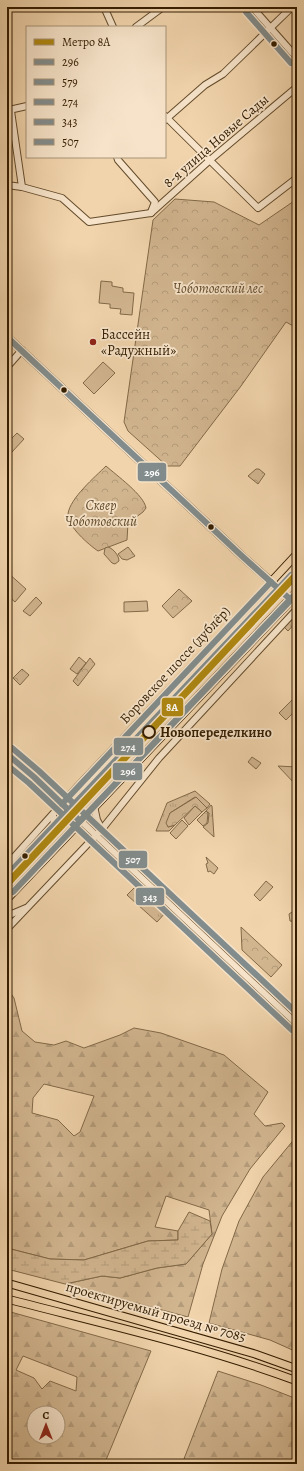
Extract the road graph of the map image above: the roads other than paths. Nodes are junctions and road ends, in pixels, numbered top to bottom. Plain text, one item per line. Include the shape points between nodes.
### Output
1 (104, 7) edge
2 (163, 7) edge
3 (252, 7) edge
4 (292, 7) edge
5 (113, 26) edge
6 (137, 26) edge
7 (271, 28) junction
8 (297, 58) edge
9 (297, 87) edge
10 (26, 106) edge
11 (9, 110) edge
12 (166, 118) edge
13 (118, 160) edge
14 (210, 160) junction
15 (297, 178) edge
16 (7, 186) edge
17 (22, 187) junction
18 (151, 213) junction
19 (7, 337) edge
20 (22, 350) junction
21 (7, 367) edge
22 (297, 554) edge
23 (297, 580) edge
24 (271, 582) junction
25 (284, 593) junction
26 (297, 594) edge
27 (294, 600) edge
28 (297, 609) edge
29 (7, 754) edge
30 (62, 804) junction
31 (94, 806) junction
32 (53, 815) junction
33 (74, 816) junction
34 (80, 821) junction
35 (102, 829) junction
36 (95, 835) junction
37 (55, 836) junction
38 (7, 865) edge
39 (7, 887) edge
40 (7, 900) edge
41 (29, 906) junction
42 (7, 916) edge
43 (7, 929) edge
44 (297, 1024) edge
45 (7, 1283) edge
46 (7, 1299) edge
47 (297, 1369) edge
48 (297, 1381) edge

1 - 5 street
2 - 6 street
3 - 7 street
4 - 7 street
7 - 8 street
7 - 12 street via 223,74 205,85
9 - 14 street, 8-я улица Новые Сады
10 - 11 street
11 - 17 street
12 - 14 street
13 - 18 street via 155,202
14 - 15 street via 258,208
14 - 18 street, 8-я улица Новые Сады
16 - 17 street
17 - 18 street via 62,198 89,222
19 - 20 main road
20 - 21 street
20 - 24 main road
22 - 24 main road, Боровское шоссе (дублёр)
23 - 25 main road
24 - 25 main road
24 - 30 street, Боровское шоссе (дублёр)
25 - 27 main road
25 - 33 main road
26 - 27 main road
27 - 31 main road
28 - 35 street via 159,758
29 - 30 street
30 - 32 street, Боровское шоссе (дублёр)
30 - 33 street
31 - 34 main road
31 - 35 street
32 - 37 street
32 - 38 street, Боровское шоссе (дублёр)
33 - 34 street
33 - 37 main road
34 - 36 street
34 - 40 main road
35 - 36 street
36 - 41 street
36 - 44 street
37 - 39 main road
41 - 42 street
41 - 43 street
45 - 47 main road, проектируемый проезд № 7085 via 255,1354
46 - 48 main road, проектируемый проезд № 7085 via 184,1345

